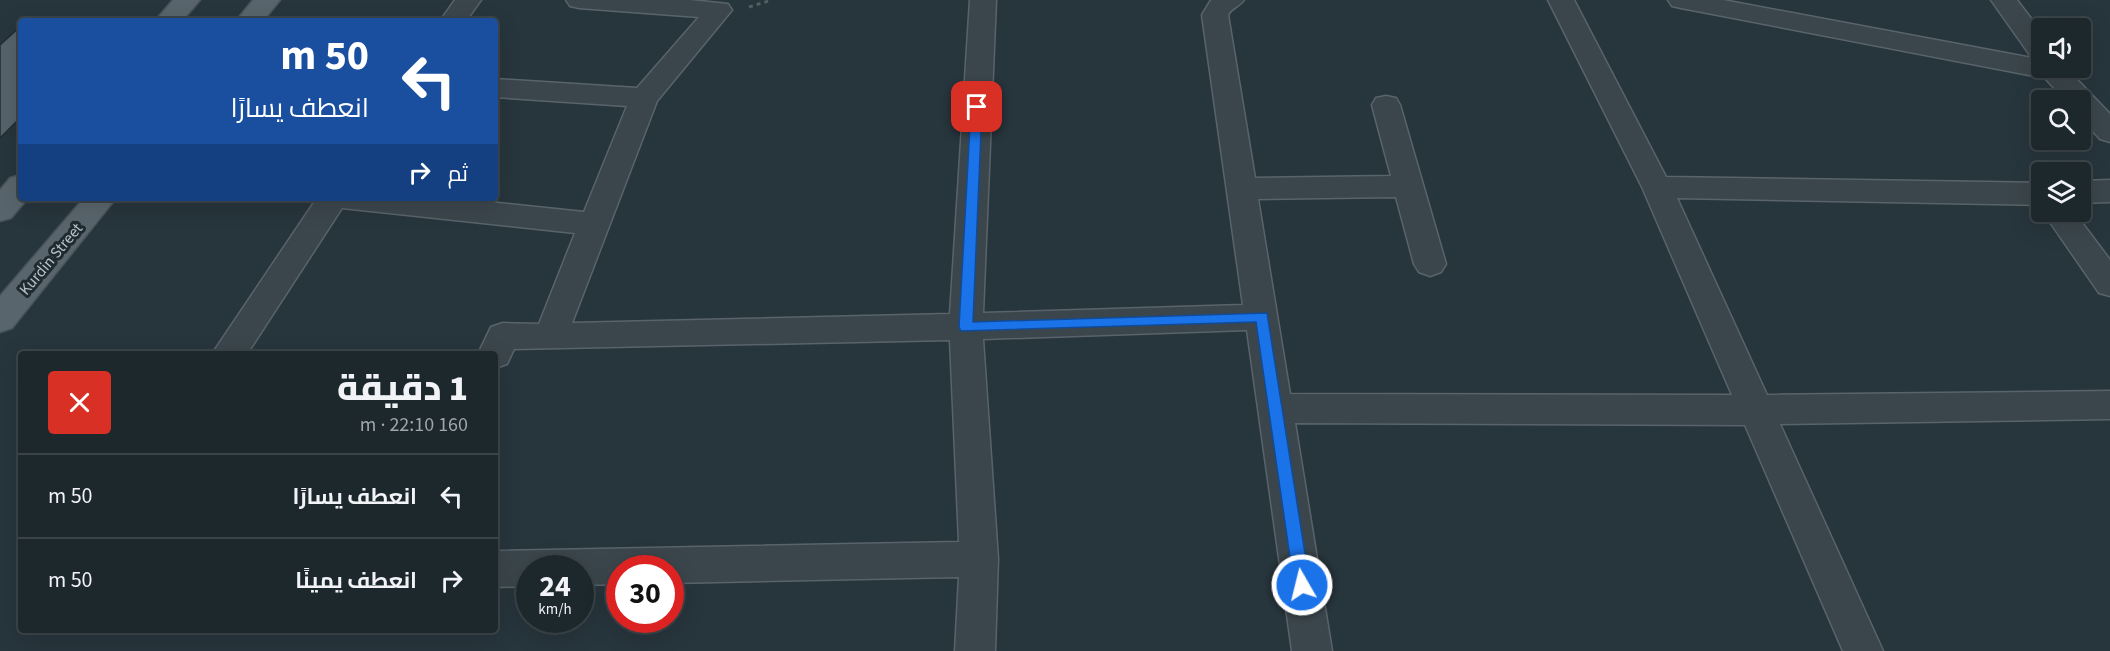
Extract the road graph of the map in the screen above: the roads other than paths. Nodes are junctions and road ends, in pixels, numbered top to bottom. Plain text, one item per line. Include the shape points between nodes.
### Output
1 (187, 0) edge
2 (267, 0) edge
3 (468, 0) edge
4 (579, 0) edge
5 (983, 0) edge
6 (1231, 0) edge
7 (1561, 0) edge
8 (1681, 0) edge
9 (2004, 0) edge
10 (171, 18) edge
11 (252, 18) edge
12 (455, 18) edge
13 (2031, 38) edge
14 (2031, 61) edge
15 (2062, 78) edge
16 (498, 88) edge
17 (644, 98) junction
18 (1386, 105) dead end
19 (2110, 132) edge
20 (1409, 186) junction
21 (1657, 187) junction
22 (18, 189) edge
23 (1242, 189) junction
24 (2110, 191) edge
25 (2091, 192) edge
26 (2031, 194) edge
27 (98, 201) edge
28 (331, 201) edge
29 (375, 201) edge
30 (0, 210) edge
31 (2065, 222) edge
32 (595, 224) junction
33 (1430, 264) dead end
34 (2110, 284) edge
35 (1262, 317) junction
36 (0, 319) edge
37 (966, 327) junction
38 (550, 337) junction
39 (231, 351) edge
40 (496, 351) edge
41 (2110, 405) edge
42 (1276, 408) junction
43 (1755, 410) junction
44 (979, 559) junction
45 (498, 569) edge
46 (975, 651) edge
47 (1312, 651) edge
48 (1863, 651) edge

1 - 10 main road
2 - 11 main road
3 - 12 street
4 - 17 street via 719,10
5 - 37 street
6 - 23 street via 1221,4 1215,15
7 - 21 street
8 - 14 street
9 - 13 street
15 - 19 street
16 - 17 street
17 - 32 street
18 - 20 street
20 - 23 street
20 - 33 street
21 - 26 street
21 - 43 street
22 - 30 main road
23 - 35 street
24 - 25 street
27 - 36 main road, Kurdin Street
28 - 39 street
29 - 32 street
31 - 34 street
32 - 38 street
35 - 37 street
35 - 42 street
37 - 38 street
37 - 44 street
38 - 40 street via 503,336
41 - 43 street
42 - 43 street
42 - 47 street
43 - 48 street
44 - 45 street
44 - 46 street

